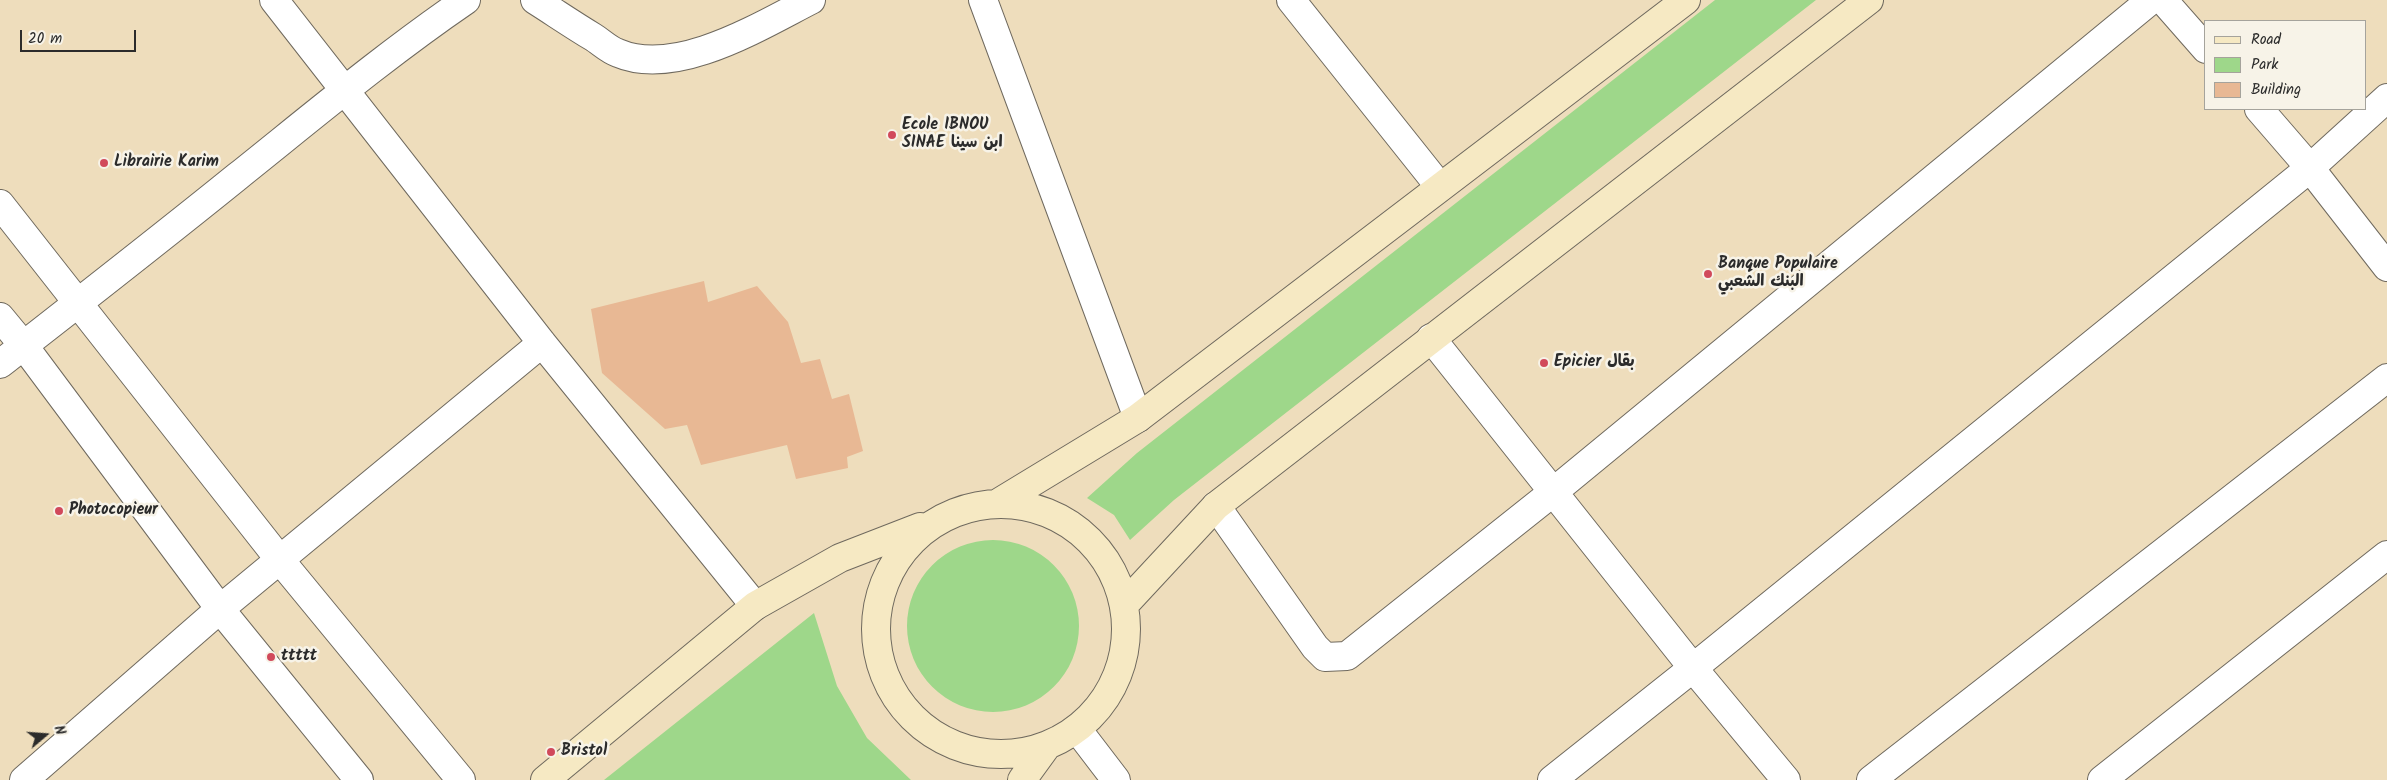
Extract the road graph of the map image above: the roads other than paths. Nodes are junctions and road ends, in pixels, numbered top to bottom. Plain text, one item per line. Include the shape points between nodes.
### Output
1 (274, 0) edge
2 (466, 0) edge
3 (535, 0) edge
4 (811, 0) edge
5 (983, 0) edge
6 (1291, 0) edge
7 (1869, 0) edge
8 (2151, 0) edge
9 (2163, 0) edge
10 (1681, 1) edge
11 (2204, 47) edge
12 (345, 90) junction
13 (2387, 98) edge
14 (2260, 110) edge
15 (2310, 168) junction
16 (1440, 187) junction
17 (0, 204) edge
18 (2387, 267) edge
19 (78, 305) junction
20 (0, 317) edge
21 (1431, 338) junction
22 (542, 343) junction
23 (24, 346) junction
24 (0, 364) edge
25 (2387, 378) edge
26 (1138, 418) junction
27 (1552, 493) junction
28 (998, 503) junction
29 (1216, 506) junction
30 (933, 522) junction
31 (2387, 556) edge
32 (280, 560) junction
33 (1124, 605) junction
34 (756, 606) junction
35 (220, 609) junction
36 (1693, 668) junction
37 (1077, 729) junction
38 (1046, 747) junction
39 (24, 780) edge
40 (359, 780) edge
41 (462, 780) edge
42 (545, 780) edge
43 (1022, 780) edge
44 (1116, 780) edge
45 (1552, 780) edge
46 (1786, 780) edge
47 (1872, 780) edge
48 (2102, 780) edge

1 - 12 street
2 - 12 street
3 - 4 street via 618,53 643,60 660,60 687,55 744,34
5 - 26 street
6 - 16 street
7 - 21 street
8 - 27 street
9 - 11 street
10 - 16 street
12 - 19 street
12 - 22 street
13 - 15 street
14 - 15 street
15 - 18 street
15 - 36 street
16 - 26 street
17 - 19 street
19 - 23 street
19 - 32 street
20 - 23 street
21 - 27 street
21 - 29 street
22 - 32 street
22 - 34 street
23 - 24 street
23 - 35 street
25 - 47 street
26 - 28 street
27 - 29 street via 1347,656 1336,658 1325,656 1315,647
27 - 36 street
28 - 30 street via 964,508
28 - 33 street via 1033,507 1065,520 1092,543 1113,572
29 - 33 street
30 - 34 street via 840,558
30 - 38 street via 902,549 883,585 875,625 880,666 899,703 928,731 965,749 997,754
31 - 48 street
32 - 35 street
32 - 41 street
33 - 37 street via 1126,640 1118,674 1101,705
34 - 42 street
35 - 39 street
35 - 40 street
36 - 45 street
36 - 46 street
37 - 38 street
37 - 44 street
38 - 43 street

